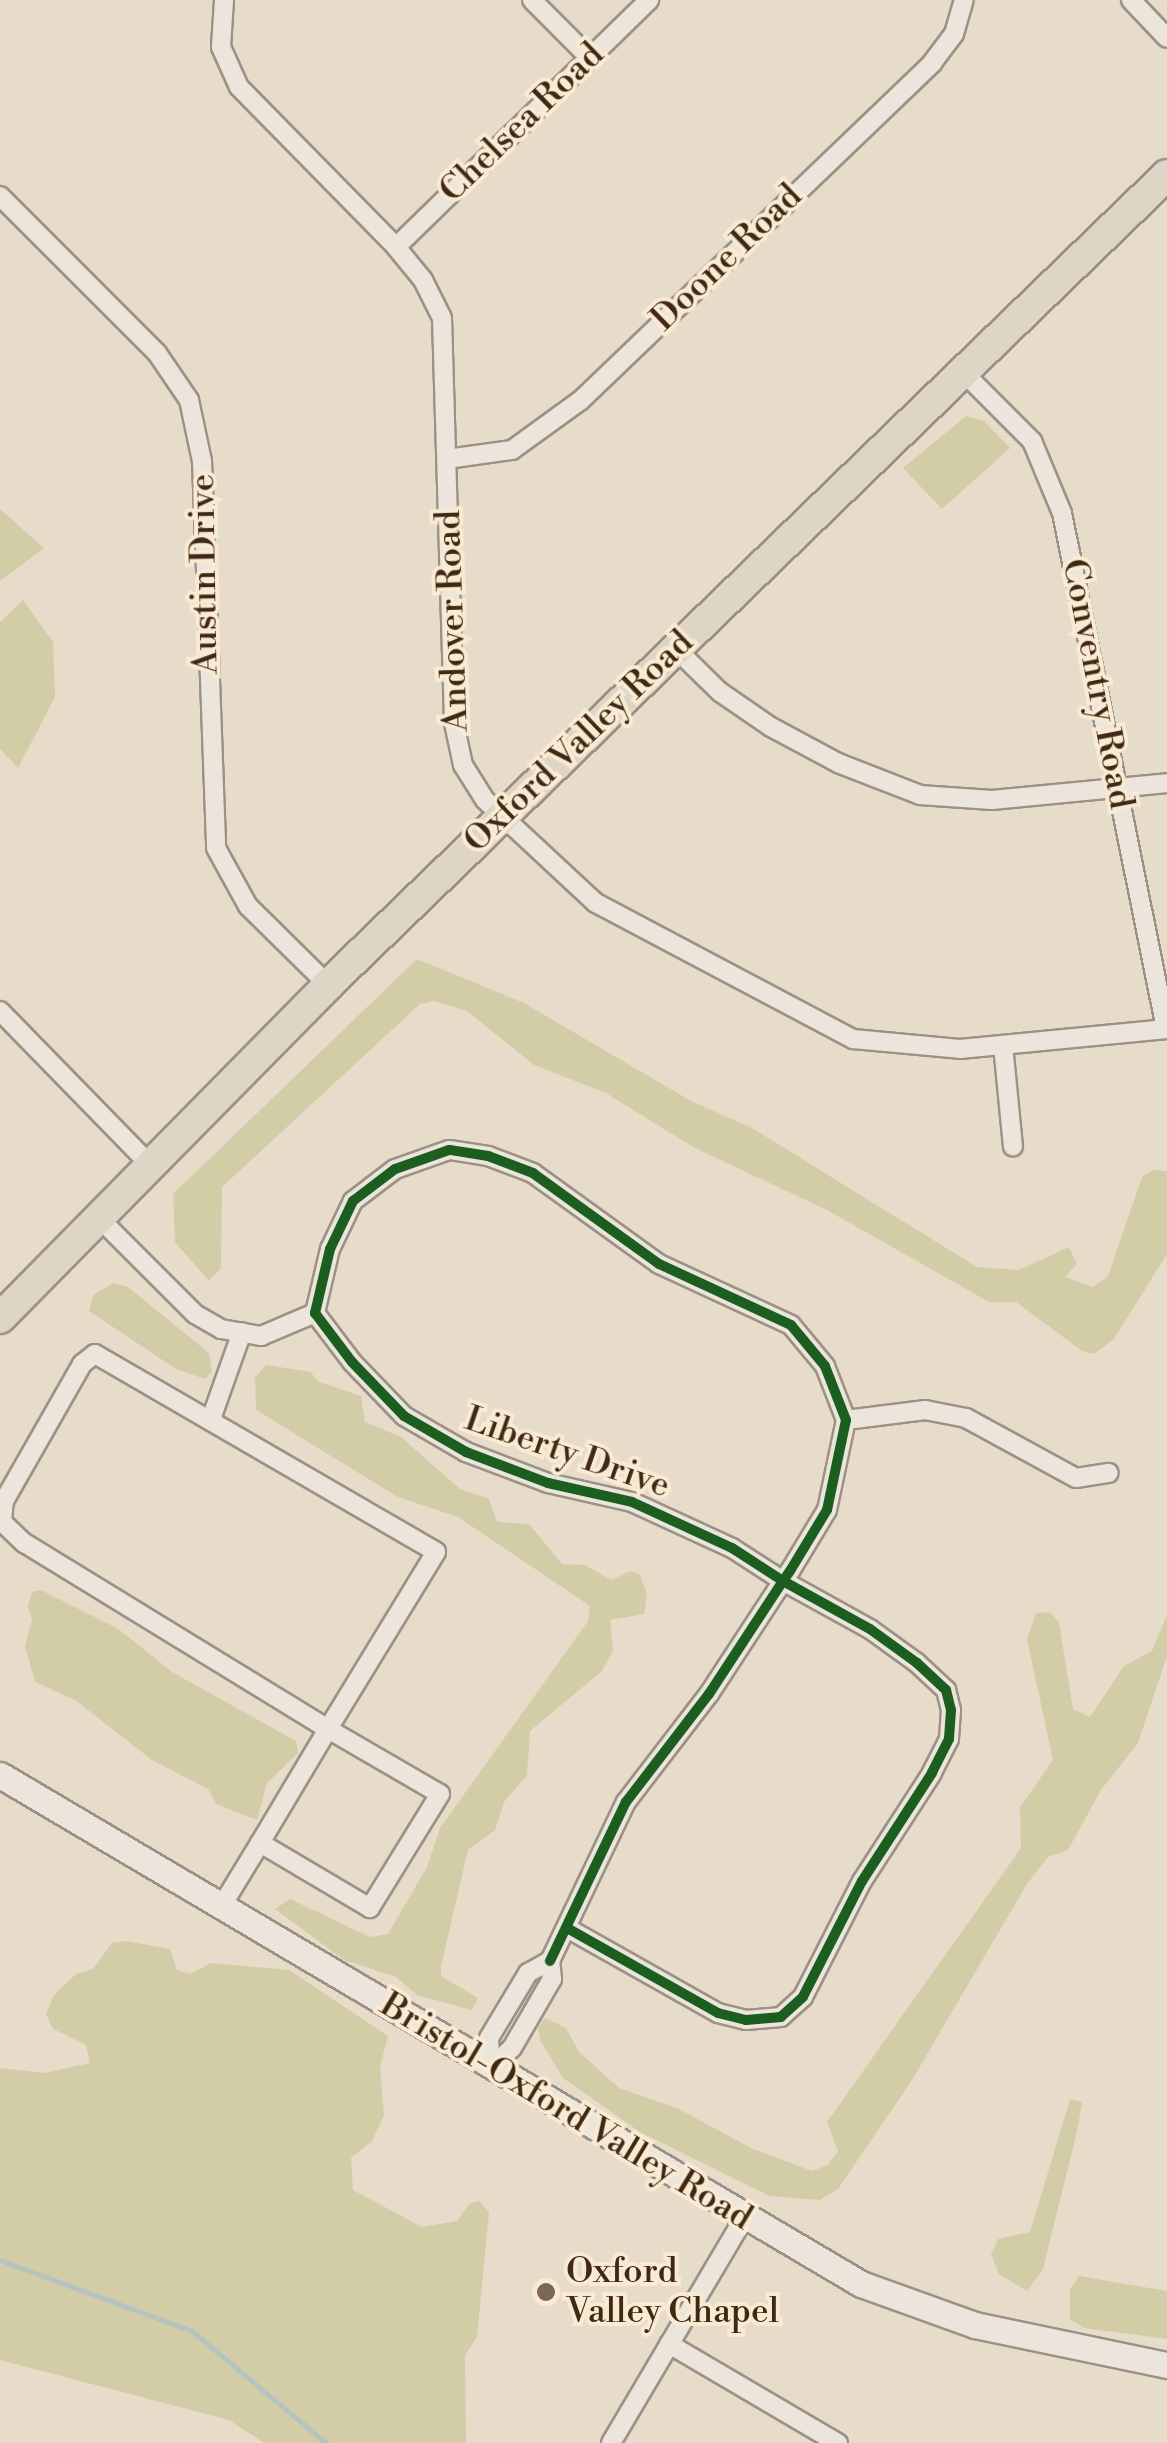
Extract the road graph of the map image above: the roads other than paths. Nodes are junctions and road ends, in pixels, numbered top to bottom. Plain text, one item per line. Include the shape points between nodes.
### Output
1 (224, 0) edge
2 (532, 0) edge
3 (649, 0) edge
4 (964, 0) edge
5 (1131, 0) edge
6 (1167, 38) edge
7 (589, 58) junction
8 (1167, 176) edge
9 (0, 196) edge
10 (396, 247) junction
11 (963, 372) junction
12 (447, 459) junction
13 (675, 648) junction
14 (1167, 783) edge
15 (1118, 789) junction
16 (501, 816) junction
17 (328, 985) junction
18 (0, 1011) edge
19 (1167, 1029) edge
20 (1003, 1045) junction
21 (1013, 1148) dead end
22 (151, 1166) junction
23 (99, 1218) junction
24 (316, 1313) junction
25 (0, 1318) edge
26 (242, 1332) junction
27 (211, 1419) junction
28 (846, 1420) junction
29 (1109, 1473) dead end
30 (783, 1582) junction
31 (328, 1729) junction
32 (0, 1774) edge
33 (260, 1842) junction
34 (221, 1907) junction
35 (569, 1929) junction
36 (491, 2068) junction
37 (744, 2218) junction
38 (668, 2344) junction
39 (1167, 2365) edge
40 (610, 2443) edge
41 (838, 2443) edge

1 - 10 street, Andover Road via 222,48 239,87
2 - 7 street
3 - 7 street, Chelsea Road
4 - 12 street, Doone Road via 954,34 932,63 555,422 512,450
5 - 6 street
7 - 10 street, Chelsea Road
8 - 11 main road, Oxford Valley Road
9 - 17 street, Austin Drive via 156,353 190,400 202,461 216,848 248,906
10 - 12 street, Andover Road via 424,280 442,318
11 - 13 main road, Oxford Valley Road
11 - 15 street, Conventry Road via 1010,414 1051,477
12 - 16 street, Andover Road via 457,745 469,778
13 - 15 street via 744,710 838,763 908,791 992,800
13 - 16 main road, Oxford Valley Road
14 - 15 street
15 - 19 street, Conventry Road
16 - 17 main road, Oxford Valley Road
16 - 20 street, Andover Road via 596,903 810,1021 880,1046
17 - 22 main road, Oxford Valley Road
18 - 22 street
19 - 20 street, Andover Road
20 - 21 street
22 - 23 main road, Oxford Valley Road
23 - 25 main road, Oxford Valley Road
23 - 26 street via 195,1314
24 - 26 street via 261,1336
24 - 28 street via 330,1249 353,1200 396,1170 449,1150 488,1156 533,1173 659,1264 790,1325 825,1366
24 - 30 street, Liberty Drive via 404,1416 466,1452 646,1508 732,1548
26 - 27 street
27 - 31 street via 436,1552
27 - 31 street via 95,1354 82,1364 4,1501 2,1522 24,1543
28 - 29 street via 925,1410 966,1418 1076,1478
28 - 30 street via 827,1510
30 - 35 street via 626,1802
30 - 35 street, Liberty Drive via 918,1662 946,1690 951,1710 948,1739 932,1774 862,1880 803,1996 781,2017 764,2021 718,2014
31 - 33 street
31 - 33 street via 440,1794 370,1908
32 - 34 main road, Bristol-Oxford Valley Road
33 - 34 street
34 - 36 main road, Bristol-Oxford Valley Road
35 - 36 street via 550,1961 528,1973 490,2038
36 - 37 main road, Bristol-Oxford Valley Road
37 - 38 street
37 - 39 main road, Bristol-Oxford Valley Road via 849,2278 916,2306 1016,2336
38 - 40 street
38 - 41 street

